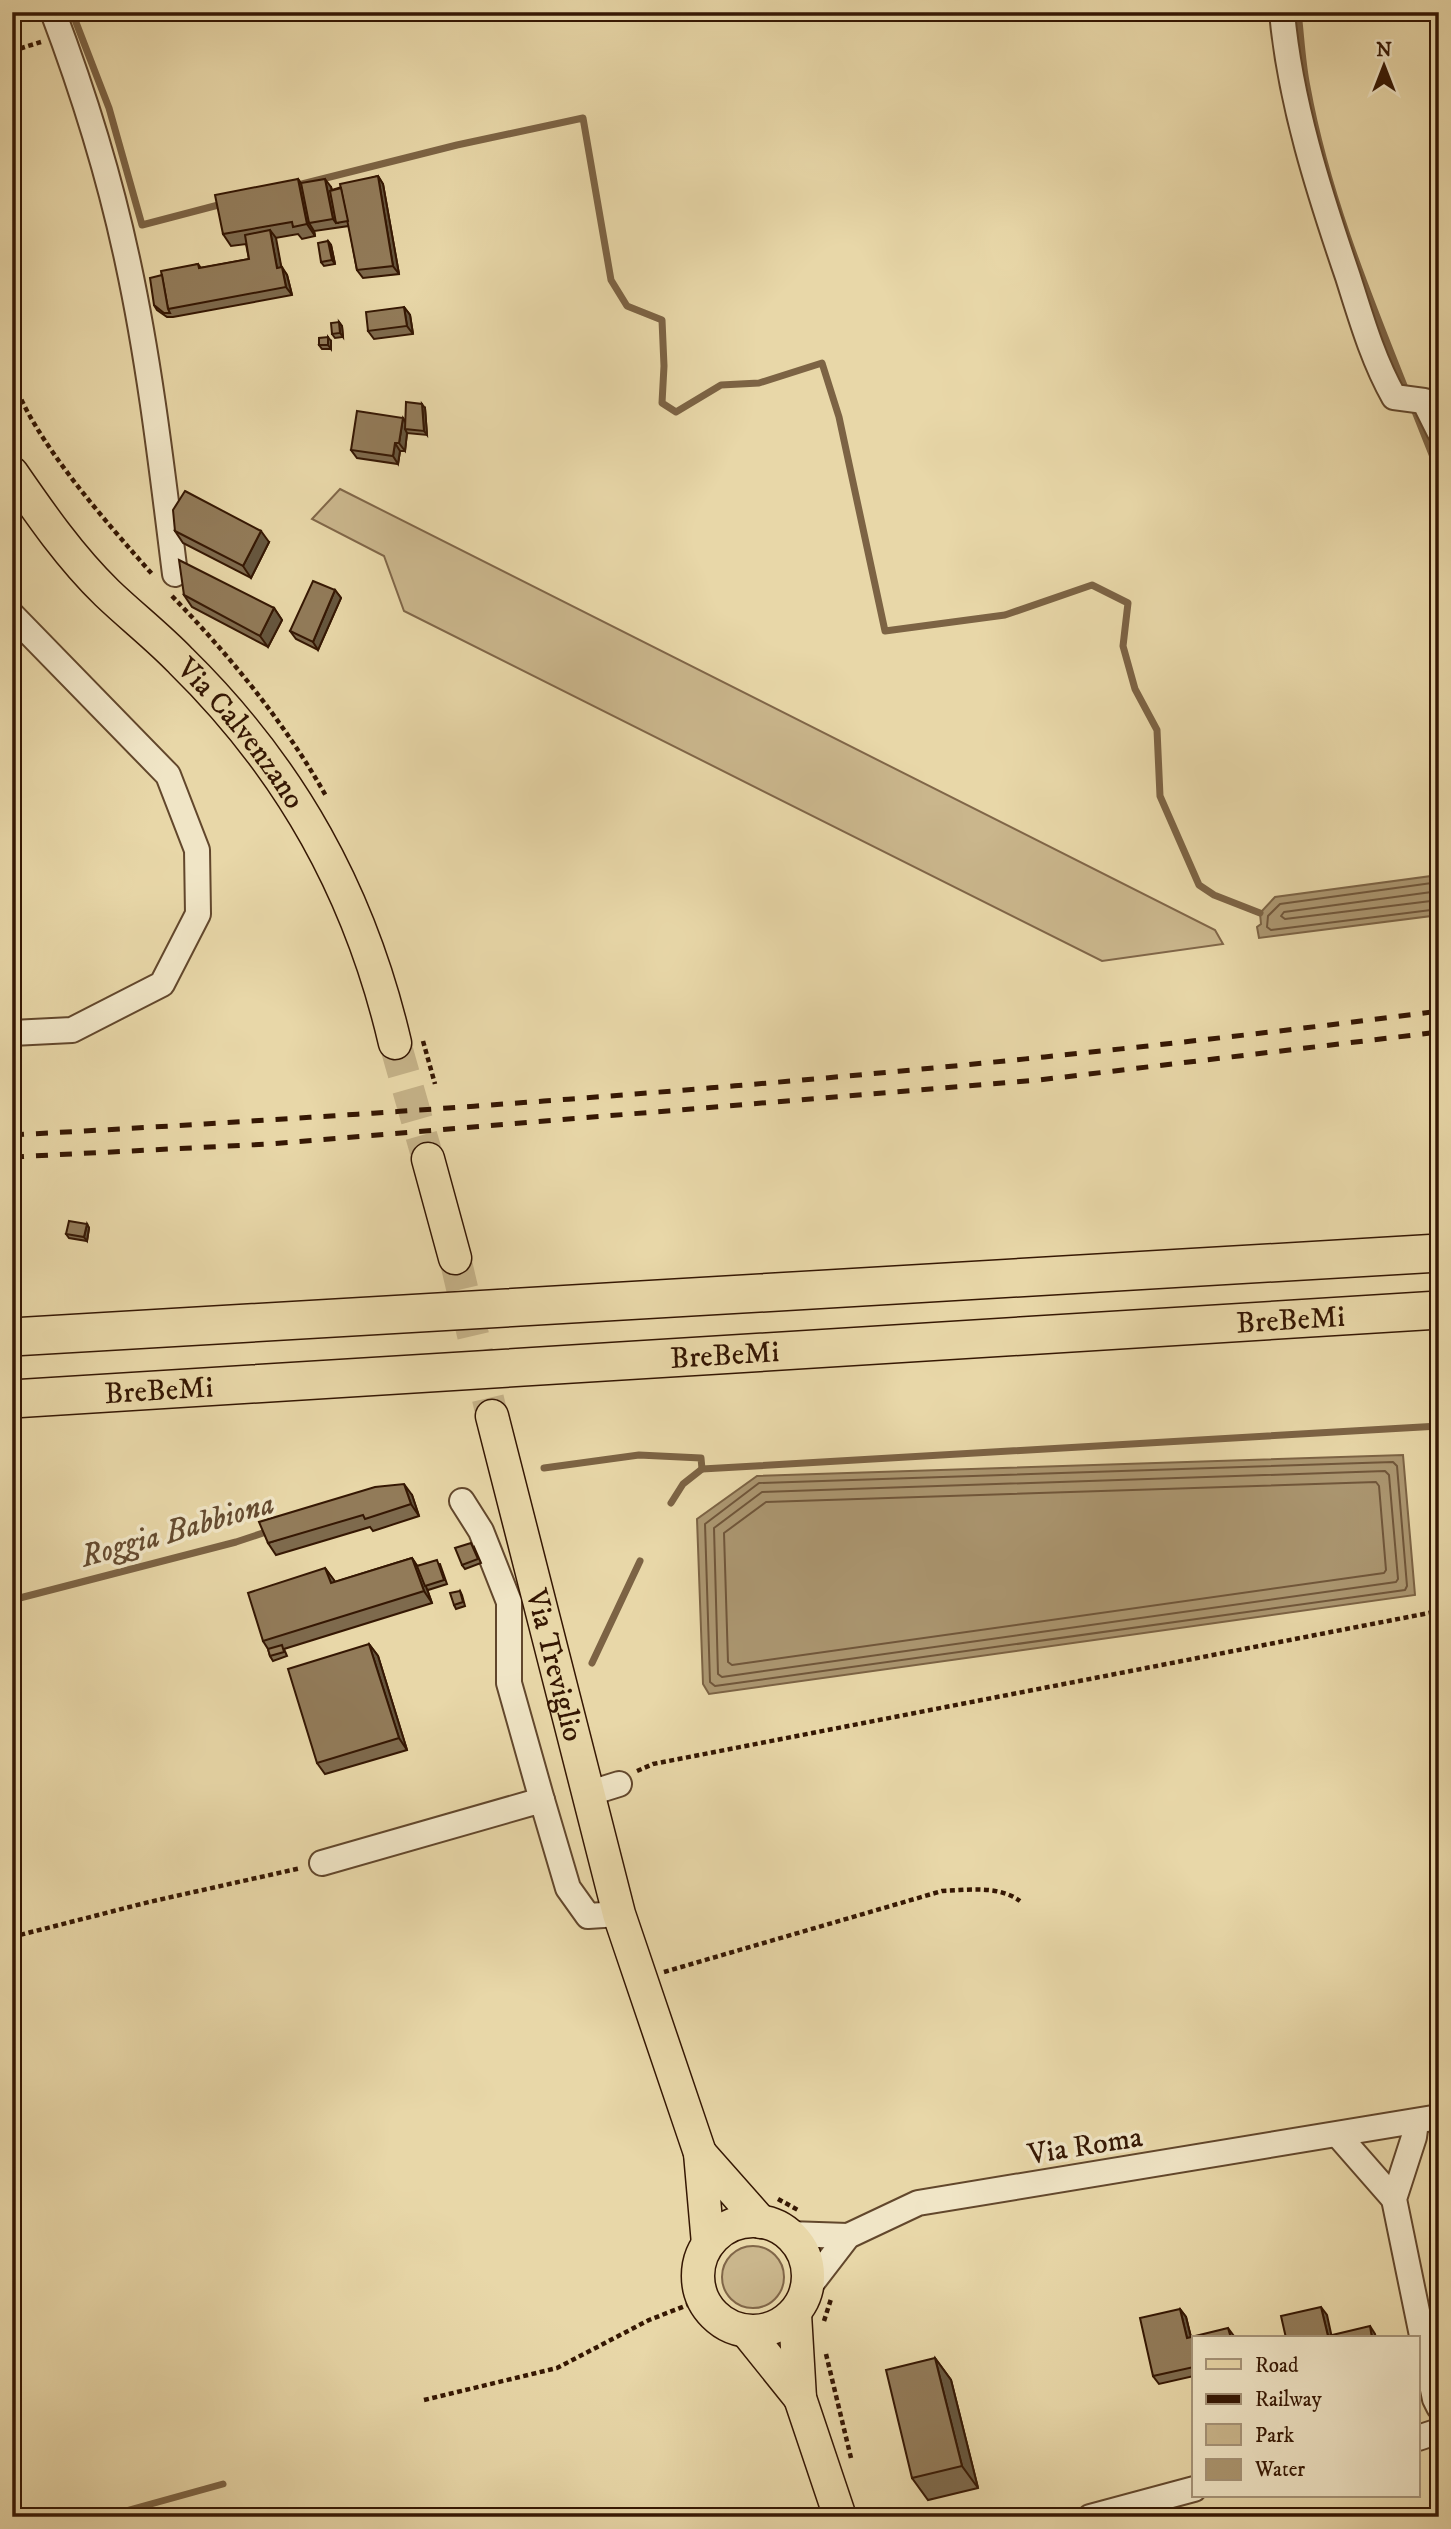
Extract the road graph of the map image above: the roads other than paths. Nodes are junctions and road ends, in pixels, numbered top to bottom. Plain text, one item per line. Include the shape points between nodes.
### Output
1 (53, 12) edge
2 (1282, 12) edge
3 (1439, 431) edge
4 (12, 473) edge
5 (176, 574) dead end
6 (12, 615) edge
7 (12, 1032) edge
8 (395, 1043) tunnel mouth
9 (428, 1159) tunnel mouth
10 (1439, 1253) edge
11 (454, 1258) tunnel mouth
12 (1439, 1311) edge
13 (12, 1337) edge
14 (12, 1399) edge
15 (492, 1416) tunnel mouth
16 (463, 1501) dead end
17 (620, 1784) road end
18 (587, 1794) junction
19 (542, 1800) junction
20 (322, 1863) road end
21 (619, 1914) junction
22 (1427, 2119) edge
23 (1338, 2135) junction
24 (700, 2153) junction
25 (1394, 2199) junction
26 (782, 2217) junction
27 (848, 2236) junction
28 (708, 2244) junction
29 (812, 2297) junction
30 (747, 2332) junction
31 (800, 2398) junction
32 (1439, 2407) edge
33 (1439, 2431) edge
34 (1420, 2437) edge
35 (1192, 2490) edge
36 (840, 2517) edge
37 (1090, 2517) edge

1 - 5 street via 83,96 129,264
2 - 3 street via 1286,59 1329,220 1368,339 1394,397 1424,401
4 - 8 main road, Via Calvenzano via 50,529 105,591 182,661 264,752 338,874 383,989
6 - 7 street via 168,775 197,850 198,915 162,984 72,1030
9 - 11 main road
10 - 13 highway, BreBeMi
12 - 14 highway, BreBeMi
15 - 18 main road, Via Treviglio
16 - 19 street via 481,1531 509,1602 509,1683
17 - 18 street
18 - 21 main road, Via Treviglio
19 - 20 street
19 - 21 street via 568,1888 587,1916
21 - 24 main road, Via Treviglio via 658,1974
22 - 23 street, Via Roma
22 - 25 street, Via Roma via 1414,2137
23 - 25 street, Via Roma
23 - 27 street, Via Roma via 918,2203
24 - 26 main road, Via Treviglio
24 - 28 main road, Via Treviglio
25 - 32 street, Via Roma
26 - 27 street, Via Roma
26 - 28 main road via 732,2226
26 - 29 main road, Via Treviglio via 806,2259
27 - 29 street, Via Roma
28 - 30 main road, Via Treviglio via 700,2261 702,2299 713,2315
29 - 30 main road via 781,2324
29 - 31 main road, Via Treviglio
30 - 31 main road, Via Treviglio
31 - 36 main road, Via Treviglio
33 - 34 street
35 - 37 street

